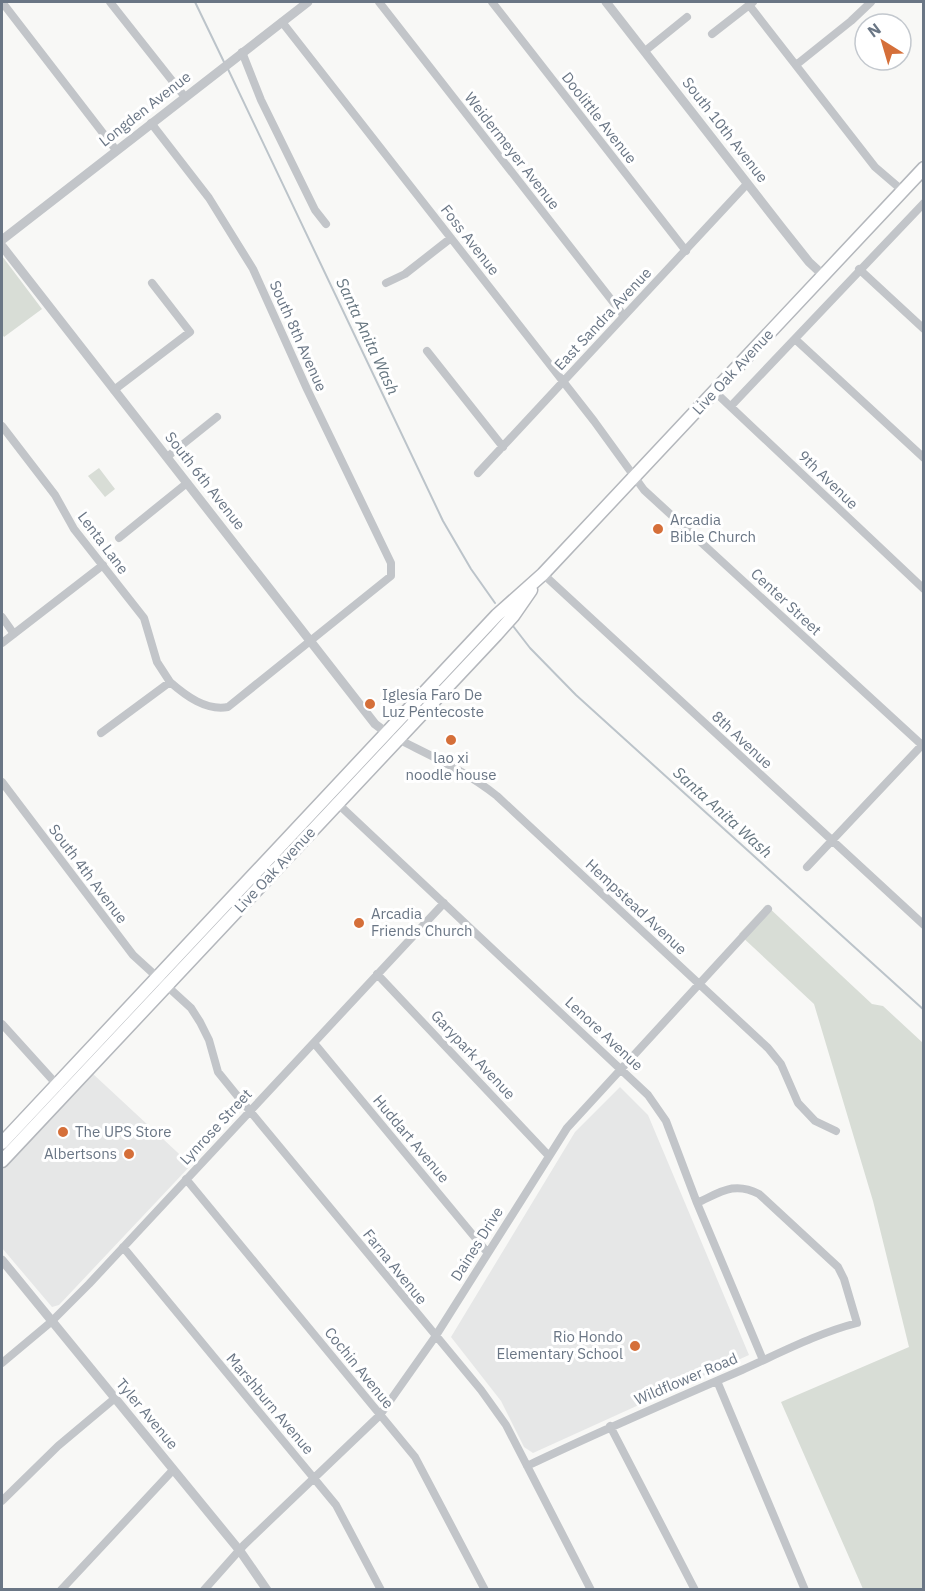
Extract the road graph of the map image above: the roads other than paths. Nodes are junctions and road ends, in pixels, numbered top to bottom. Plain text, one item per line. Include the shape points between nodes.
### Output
1 (2, 2) edge
2 (110, 2) edge
3 (308, 2) edge
4 (379, 2) edge
5 (492, 2) edge
6 (606, 2) edge
7 (871, 2) edge
8 (751, 3) edge
9 (687, 17) dead end
10 (282, 22) junction
11 (712, 34) dead end
12 (645, 51) junction
13 (242, 52) junction
14 (796, 65) junction
15 (185, 97) junction
16 (151, 123) junction
17 (116, 150) junction
18 (924, 168) edge
19 (747, 184) junction
20 (903, 191) junction
21 (924, 203) edge
22 (326, 224) dead end
23 (451, 238) junction
24 (2, 240) edge
25 (2, 246) edge
26 (686, 251) junction
27 (860, 270) junction
28 (823, 275) junction
29 (152, 283) dead end
30 (386, 283) dead end
31 (624, 316) junction
32 (924, 329) edge
33 (795, 339) junction
34 (427, 351) dead end
35 (563, 382) junction
36 (114, 390) junction
37 (715, 392) junction
38 (731, 406) junction
39 (217, 417) dead end
40 (2, 426) edge
41 (503, 447) junction
42 (167, 457) junction
43 (924, 458) edge
44 (478, 472) dead end
45 (634, 476) junction
46 (187, 483) junction
47 (119, 538) dead end
48 (103, 565) junction
49 (543, 574) junction
50 (924, 588) edge
51 (2, 617) edge
52 (14, 634) junction
53 (310, 641) junction
54 (2, 644) edge
55 (170, 682) junction
56 (101, 733) dead end
57 (392, 736) junction
58 (923, 744) edge
59 (2, 782) edge
60 (333, 799) junction
61 (831, 841) junction
62 (807, 867) dead end
63 (444, 903) junction
64 (768, 909) dead end
65 (924, 925) edge
66 (377, 974) junction
67 (163, 981) junction
68 (700, 985) junction
69 (2, 1024) edge
70 (314, 1043) junction
71 (622, 1069) junction
72 (61, 1089) junction
73 (250, 1111) junction
74 (836, 1131) dead end
75 (2, 1143) edge
76 (548, 1155) junction
77 (2, 1161) edge
78 (186, 1179) junction
79 (697, 1203) junction
80 (123, 1247) junction
81 (487, 1252) junction
82 (2, 1260) edge
83 (51, 1322) junction
84 (435, 1336) junction
85 (763, 1360) junction
86 (2, 1364) edge
87 (717, 1381) junction
88 (114, 1399) junction
89 (380, 1415) junction
90 (610, 1426) junction
91 (527, 1466) junction
92 (173, 1470) junction
93 (314, 1479) junction
94 (2, 1501) edge
95 (240, 1551) junction
96 (61, 1590) edge
97 (204, 1590) edge
98 (267, 1590) edge
99 (381, 1590) edge
100 (485, 1590) edge
101 (591, 1590) edge
102 (695, 1590) edge
103 (805, 1590) edge

1 - 17 street
2 - 15 street
3 - 10 street, Longden Avenue
4 - 31 street, Weidermeyer Avenue
5 - 26 street, Doolittle Avenue
6 - 12 street, South 10th Avenue
7 - 14 street
8 - 11 street
8 - 14 street
9 - 12 street
10 - 13 street, Longden Avenue
10 - 23 street, Foss Avenue
12 - 19 street, South 10th Avenue
13 - 15 street, Longden Avenue
13 - 22 street via 261,100 315,210
14 - 20 street via 875,167
15 - 16 street, Longden Avenue
16 - 17 street, Longden Avenue
16 - 53 street, South 8th Avenue via 209,198 253,269 391,562 391,576
17 - 24 street, Longden Avenue
18 - 20 main road, Live Oak Avenue
19 - 26 street, East Sandra Avenue
19 - 28 street, South 10th Avenue
20 - 28 main road, Live Oak Avenue
21 - 27 street, Live Oak Avenue
23 - 30 street via 405,274
23 - 35 street, Foss Avenue
25 - 36 street, South 6th Avenue
26 - 31 street, East Sandra Avenue
27 - 32 street
27 - 33 street, Live Oak Avenue
28 - 37 main road, Live Oak Avenue
29 - 36 street via 189,332
31 - 35 street, East Sandra Avenue
33 - 38 street, Live Oak Avenue
33 - 43 street
34 - 41 street
35 - 41 street, East Sandra Avenue
35 - 45 street, Foss Avenue
36 - 42 street, South 6th Avenue
37 - 38 street, 9th Avenue
37 - 45 main road, Live Oak Avenue
38 - 50 street, 9th Avenue
39 - 42 street
40 - 48 street, Lenta Lane
41 - 44 street, East Sandra Avenue
42 - 46 street, South 6th Avenue
45 - 49 main road, Live Oak Avenue
45 - 58 street, Center Street via 644,490
46 - 47 street
46 - 53 street, South 6th Avenue
48 - 52 street
48 - 55 street, Lenta Lane via 144,618 157,662
49 - 57 main road, Live Oak Avenue
49 - 61 street, 8th Avenue
51 - 52 street
52 - 54 street
53 - 55 street via 228,707 216,709 187,696
53 - 57 street, South 6th Avenue via 378,727
55 - 56 street
57 - 60 main road, Live Oak Avenue
57 - 68 street, Hempstead Avenue via 476,779
58 - 61 street
59 - 67 street, South 4th Avenue via 133,955
60 - 63 street, Lenore Avenue
60 - 67 main road, Live Oak Avenue
61 - 62 street
61 - 65 street, 8th Avenue
63 - 66 street, Lynrose Street
63 - 71 street, Lenore Avenue
64 - 68 street, Daines Drive
66 - 70 street, Lynrose Street
66 - 76 street, Garypark Avenue
67 - 72 main road, Live Oak Avenue
67 - 73 street, Farna Avenue via 201,1022 218,1072
68 - 71 street, Daines Drive
68 - 74 street, Hempstead Avenue via 782,1064 806,1113
69 - 72 street
70 - 73 street, Lynrose Street
70 - 81 street, Huddart Avenue
71 - 76 street, Daines Drive via 567,1128
71 - 79 street, Lenore Avenue via 666,1120
72 - 75 main road, Live Oak Avenue
72 - 77 main road, Live Oak Avenue
73 - 78 street, Lynrose Street
73 - 84 street, Farna Avenue
76 - 81 street, Daines Drive
78 - 80 street, Lynrose Street
78 - 89 street, Cochin Avenue
79 - 85 street, Lenore Avenue
79 - 85 street, Wildflower Road via 732,1187 747,1187 838,1267 844,1279 857,1323
80 - 83 street, Lynrose Street
80 - 93 street, Marshburn Avenue
81 - 84 street, Daines Drive
82 - 83 street, Tyler Avenue
83 - 86 street, Lynrose Street
83 - 88 street, Tyler Avenue
84 - 89 street, Daines Drive
84 - 91 street, Farna Avenue via 500,1416
85 - 87 street, Wildflower Road
87 - 90 street, Wildflower Road
87 - 103 street
88 - 92 street, Tyler Avenue
88 - 94 street
89 - 93 street, Daines Drive
89 - 100 street, Cochin Avenue via 415,1457
90 - 91 street, Wildflower Road
90 - 102 street
91 - 101 street, Farna Avenue
92 - 95 street, Tyler Avenue
92 - 96 street
93 - 95 street, Daines Drive
93 - 99 street, Marshburn Avenue via 336,1505
95 - 97 street, Daines Drive
95 - 98 street, Tyler Avenue

